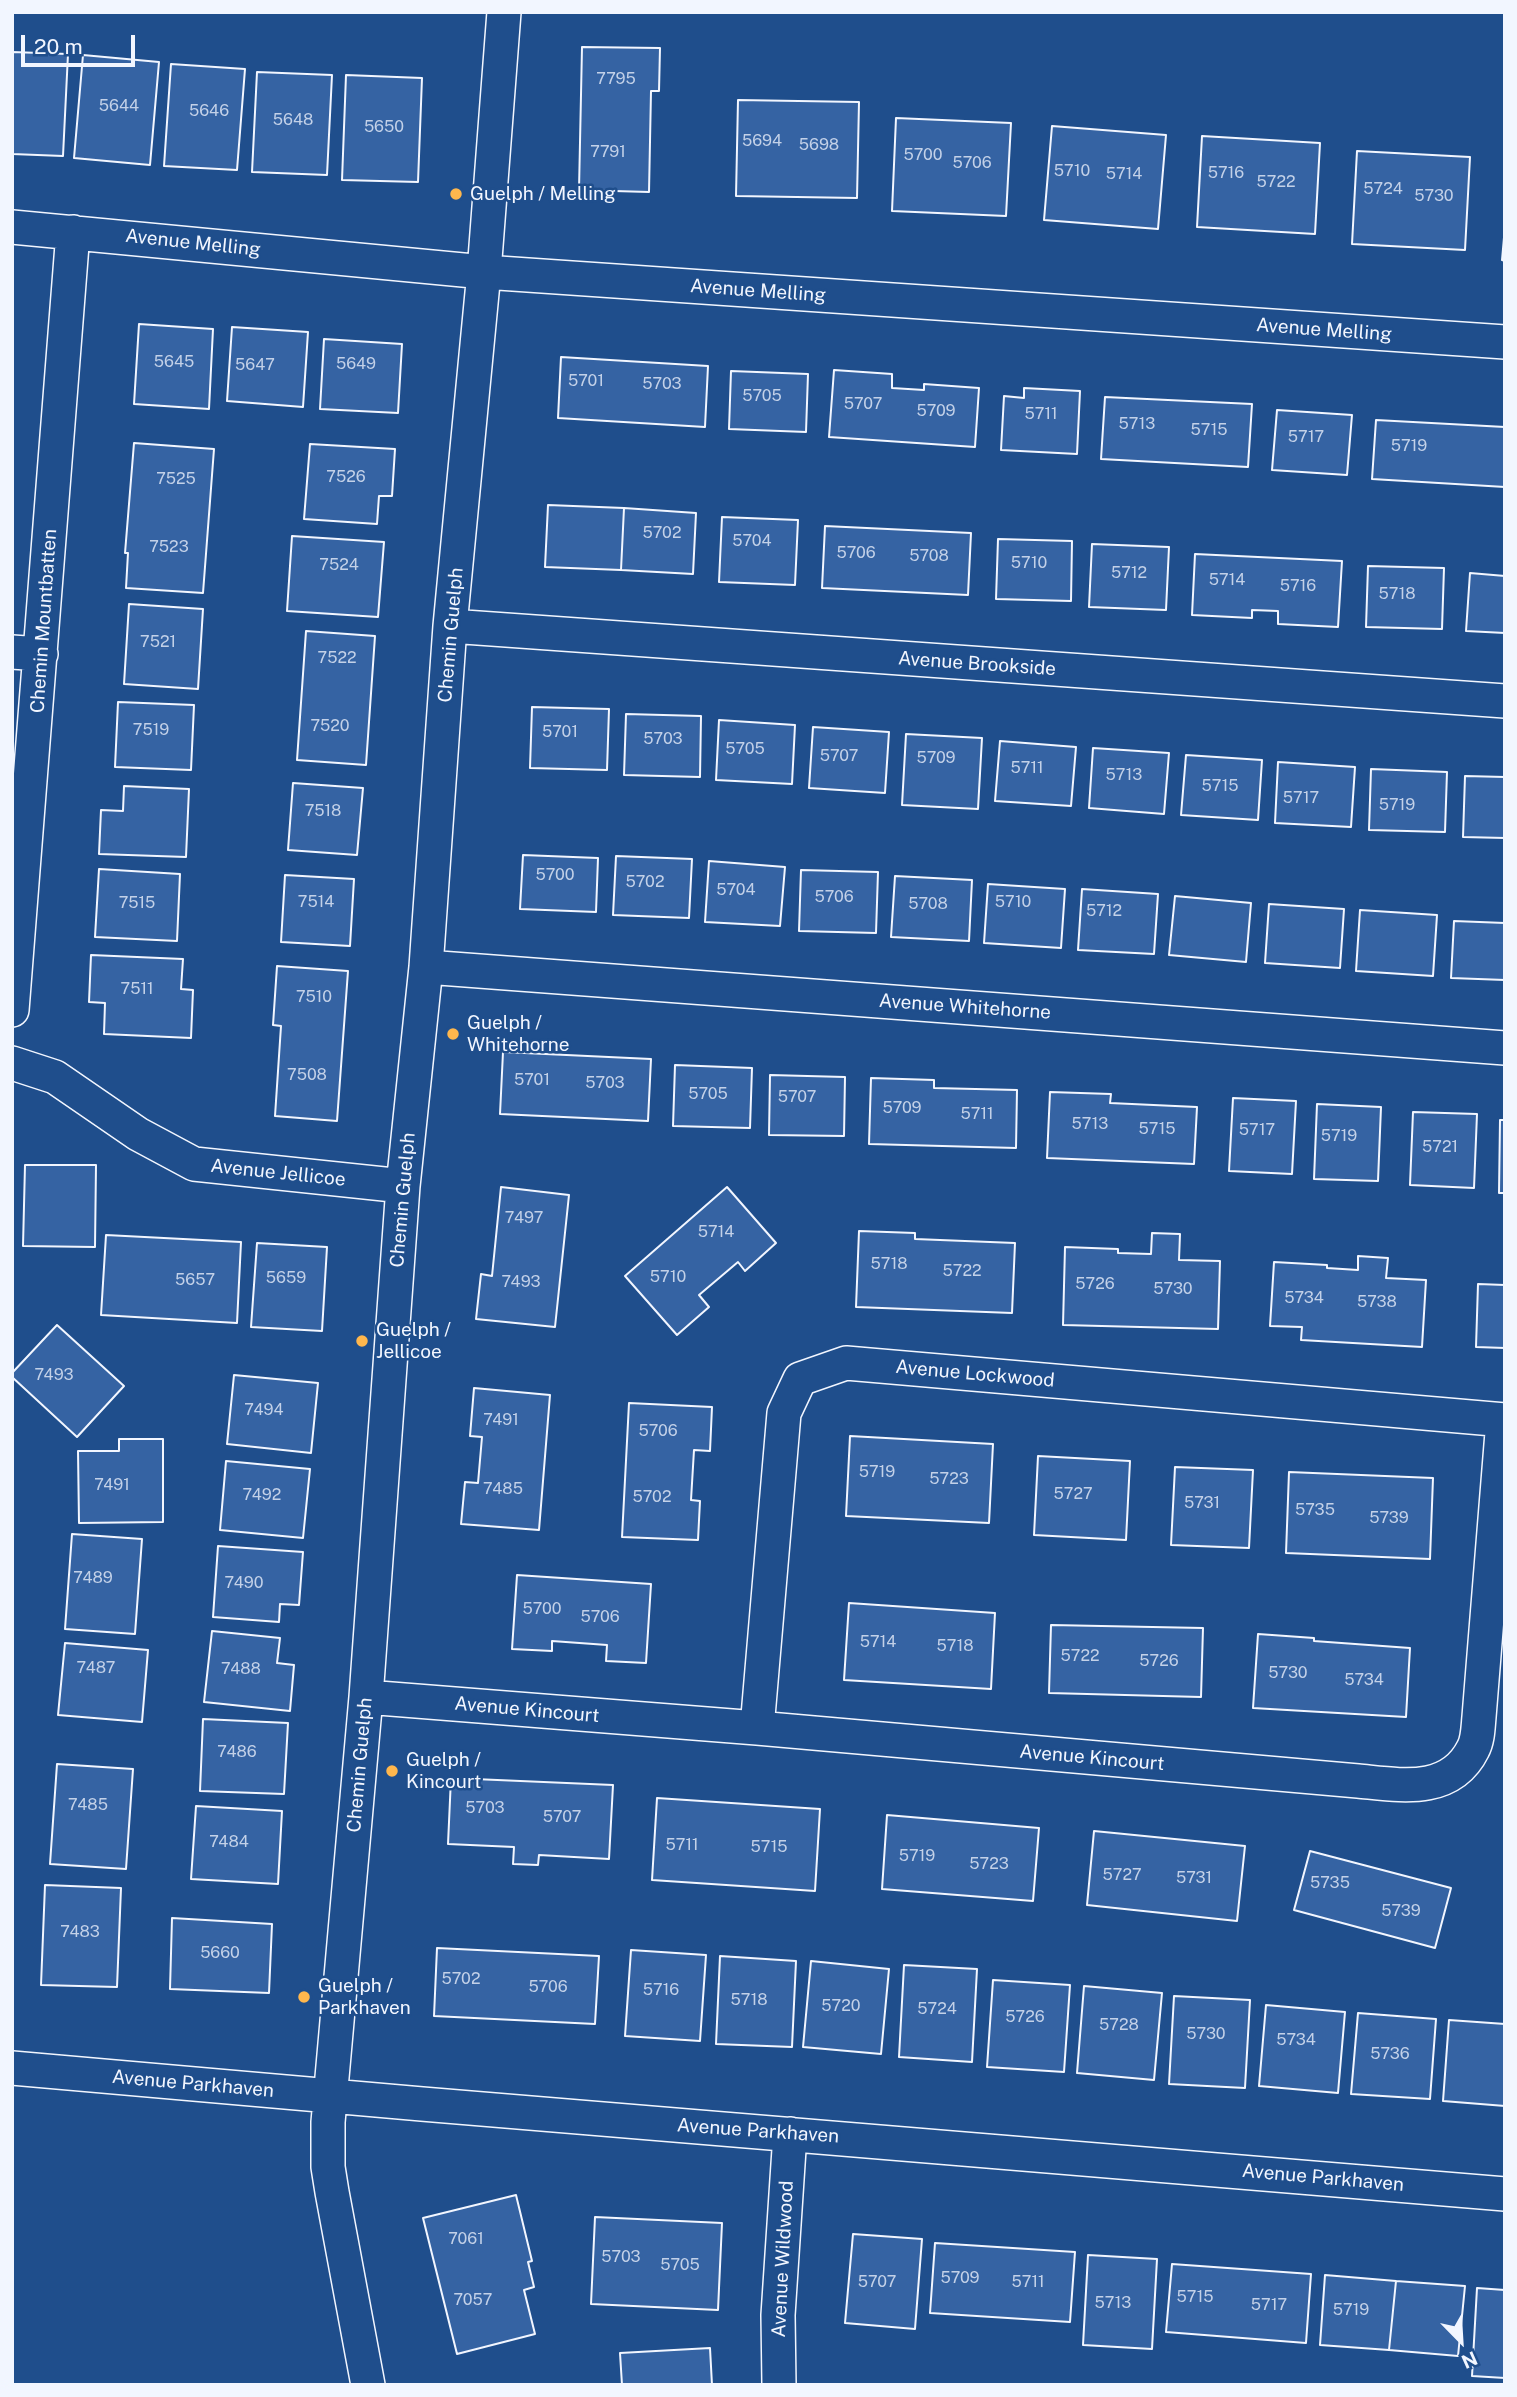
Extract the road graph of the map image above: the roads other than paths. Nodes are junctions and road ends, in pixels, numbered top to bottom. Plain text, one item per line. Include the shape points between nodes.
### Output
1 (504, 12) edge
2 (12, 227) edge
3 (73, 232) junction
4 (484, 272) junction
5 (1505, 342) edge
6 (450, 626) junction
7 (27, 653) edge
8 (1505, 701) edge
9 (426, 967) junction
10 (12, 1010) edge
11 (1505, 1048) edge
12 (12, 1063) edge
13 (403, 1186) junction
14 (1504, 1420) edge
15 (366, 1697) junction
16 (758, 1728) junction
17 (12, 2068) edge
18 (330, 2096) junction
19 (790, 2134) junction
20 (1505, 2193) edge
21 (368, 2385) edge
22 (779, 2385) edge

1 - 4 street, Chemin Guelph
2 - 3 street, Avenue Melling
3 - 4 street, Avenue Melling
3 - 7 street, Chemin Mountbatten
4 - 5 street, Avenue Melling
4 - 6 street, Chemin Guelph
6 - 8 street, Avenue Brookside
6 - 9 street, Chemin Guelph
7 - 10 street, Chemin Mountbatten
9 - 11 street, Avenue Whitehorne
9 - 13 street, Chemin Guelph
12 - 13 street, Avenue Jellicoe via 55,1077 138,1134 194,1164
13 - 15 street, Chemin Guelph
14 - 16 street, Avenue Kincourt via 1475,1747 1458,1770 1441,1781 1416,1786 1358,1782
14 - 16 street, Avenue Lockwood via 846,1363 800,1378 784,1413
15 - 16 street, Avenue Kincourt
15 - 18 street, Chemin Guelph
17 - 18 street, Avenue Parkhaven
18 - 19 street, Avenue Parkhaven
18 - 21 street, Chemin Guelph via 328,2167
19 - 20 street, Avenue Parkhaven
19 - 22 street, Avenue Wildwood via 778,2315

